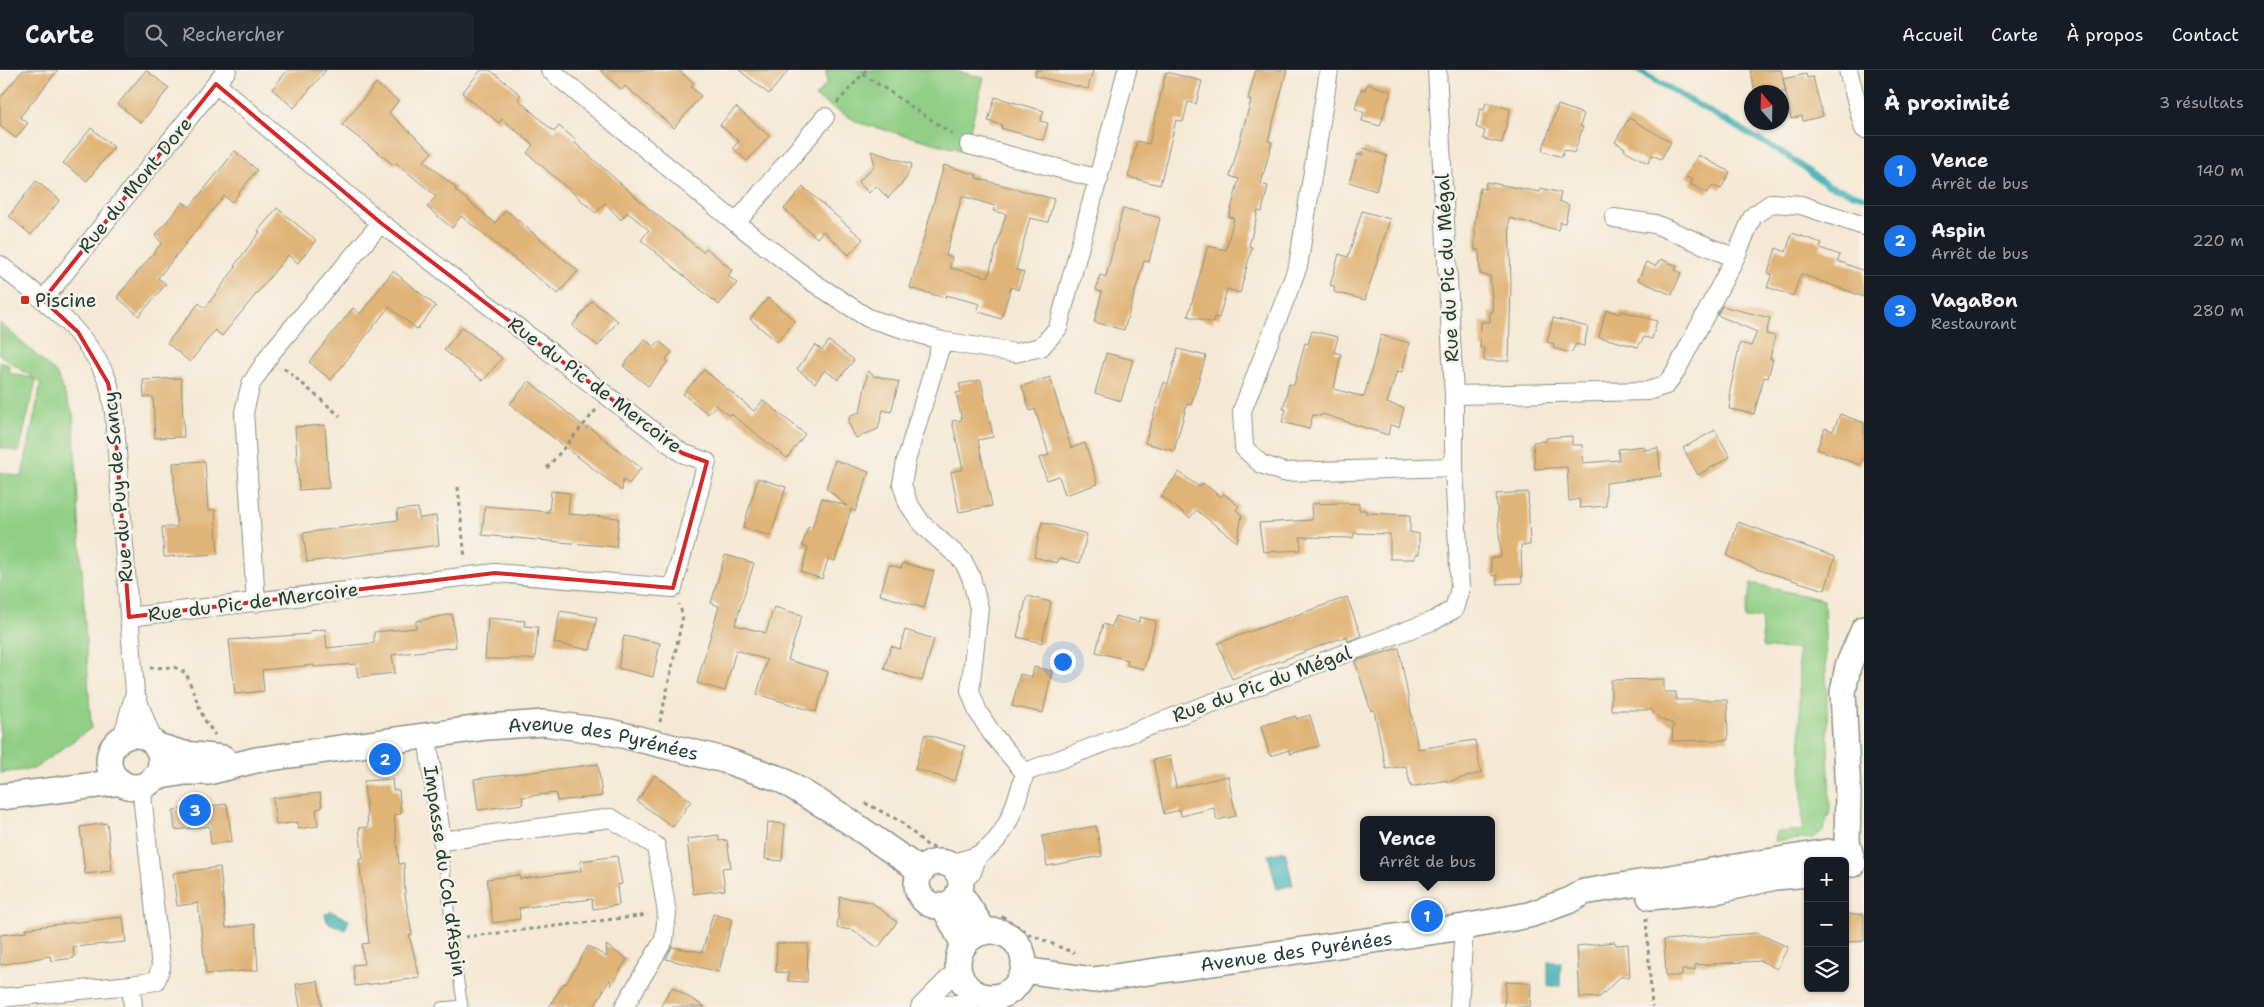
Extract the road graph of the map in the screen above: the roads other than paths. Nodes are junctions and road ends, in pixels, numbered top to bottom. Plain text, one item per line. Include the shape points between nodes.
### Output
1 (550, 70) edge
2 (1127, 70) edge
3 (1328, 70) edge
4 (1437, 70) edge
5 (1848, 70) edge
6 (221, 77) edge
7 (825, 117) road end
8 (1864, 129) edge
9 (969, 145) road end
10 (1099, 179) junction
11 (1614, 218) dead end
12 (381, 223) junction
13 (736, 223) junction
14 (1864, 226) edge
15 (1735, 258) junction
16 (0, 265) edge
17 (43, 300) junction
18 (942, 341) junction
19 (1454, 395) junction
20 (1454, 467) junction
21 (256, 603) junction
22 (129, 617) junction
23 (1864, 629) edge
24 (1856, 667) edge
25 (135, 693) junction
26 (427, 737) junction
27 (116, 744) junction
28 (155, 744) junction
29 (256, 760) junction
30 (1025, 773) junction
31 (139, 782) junction
32 (54, 791) junction
33 (0, 797) edge
34 (442, 841) junction
35 (1852, 865) edge
36 (1804, 866) edge
37 (1760, 868) junction
38 (922, 871) junction
39 (1804, 874) edge
40 (954, 886) junction
41 (1694, 893) junction
42 (1568, 901) junction
43 (1464, 927) junction
44 (985, 932) junction
45 (962, 957) junction
46 (1024, 970) junction
47 (131, 985) junction
48 (983, 996) junction
49 (0, 998) edge
50 (463, 1006) edge
51 (133, 1007) edge
52 (441, 1007) edge
53 (624, 1007) edge
54 (920, 1007) edge
55 (926, 1007) edge
56 (1459, 1007) edge

1 - 13 street
2 - 10 street
3 - 20 street via 1298,266 1242,411 1244,448 1261,464 1283,472
4 - 19 street, Rue du Pic du Mégal
5 - 8 street
6 - 12 street, Rue du Pic de Mercoire
6 - 17 street, Rue du Mont Dore
7 - 13 street
9 - 10 street
10 - 18 street via 1058,328 1041,347 1014,353
11 - 15 street via 1655,224
12 - 21 street via 270,353 251,384 244,412
12 - 21 street, Rue du Pic de Mercoire via 682,454 707,462 673,588 495,573
13 - 18 street via 810,281 868,318
14 - 15 street via 1801,205 1772,203 1754,216
15 - 19 street via 1678,369 1666,385 1648,391
16 - 17 street, Rue du Puy de Sancy
17 - 22 street, Rue du Puy de Sancy via 78,332 94,353 108,383 114,412
18 - 30 street via 902,484 908,503 922,524 963,561 971,577 979,608 970,691 992,734
19 - 20 street, Rue du Pic du Mégal
20 - 30 street, Rue du Pic du Mégal via 1460,588 1454,609 1435,620
21 - 22 street, Rue du Pic de Mercoire
22 - 25 street, Rue du Puy de Sancy
23 - 24 main road
24 - 35 main road via 1843,692 1847,842
25 - 27 street, Rue du Puy de Sancy
25 - 28 street, Rue du Puy de Sancy
26 - 29 main road, Avenue des Pyrénées
26 - 34 street, Impasse du Col d'Aspin
26 - 38 main road, Avenue des Pyrénées via 488,727 544,723 610,732 724,760 780,779
27 - 28 main road via 128,736 141,735
27 - 31 main road via 110,768
27 - 32 main road, Avenue des Pyrénées
28 - 29 main road, Avenue des Pyrénées via 184,754
28 - 31 main road via 161,762
29 - 31 main road, Avenue des Pyrénées via 209,772
30 - 40 street via 1008,823 994,844 978,855 972,872
31 - 32 main road, Avenue des Pyrénées
31 - 47 street via 161,966 156,980
32 - 33 main road, Avenue des Pyrénées
34 - 50 lane, Impasse du Col d'Aspin
34 - 53 street via 611,818 656,846 667,913 664,940
35 - 37 main road, Avenue des Pyrénées via 1828,852
36 - 37 main road, Avenue des Pyrénées
37 - 41 main road, Avenue des Pyrénées via 1715,882
37 - 42 main road, Avenue des Pyrénées via 1584,892
38 - 40 main road via 931,863 944,862
38 - 40 main road via 918,881 921,895 928,902
39 - 41 main road, Avenue des Pyrénées
40 - 44 main road
40 - 45 main road
41 - 42 main road, Avenue des Pyrénées via 1586,903
42 - 43 main road, Avenue des Pyrénées via 1529,915
43 - 46 main road, Avenue des Pyrénées via 1093,980
43 - 56 street
44 - 45 main road via 972,938
44 - 46 main road via 999,932 1012,938 1021,949
45 - 48 main road via 966,985
45 - 54 street
46 - 48 main road via 1009,991
47 - 49 street
47 - 51 street
48 - 55 street via 968,1003
50 - 52 lane, Impasse du Col d'Aspin

